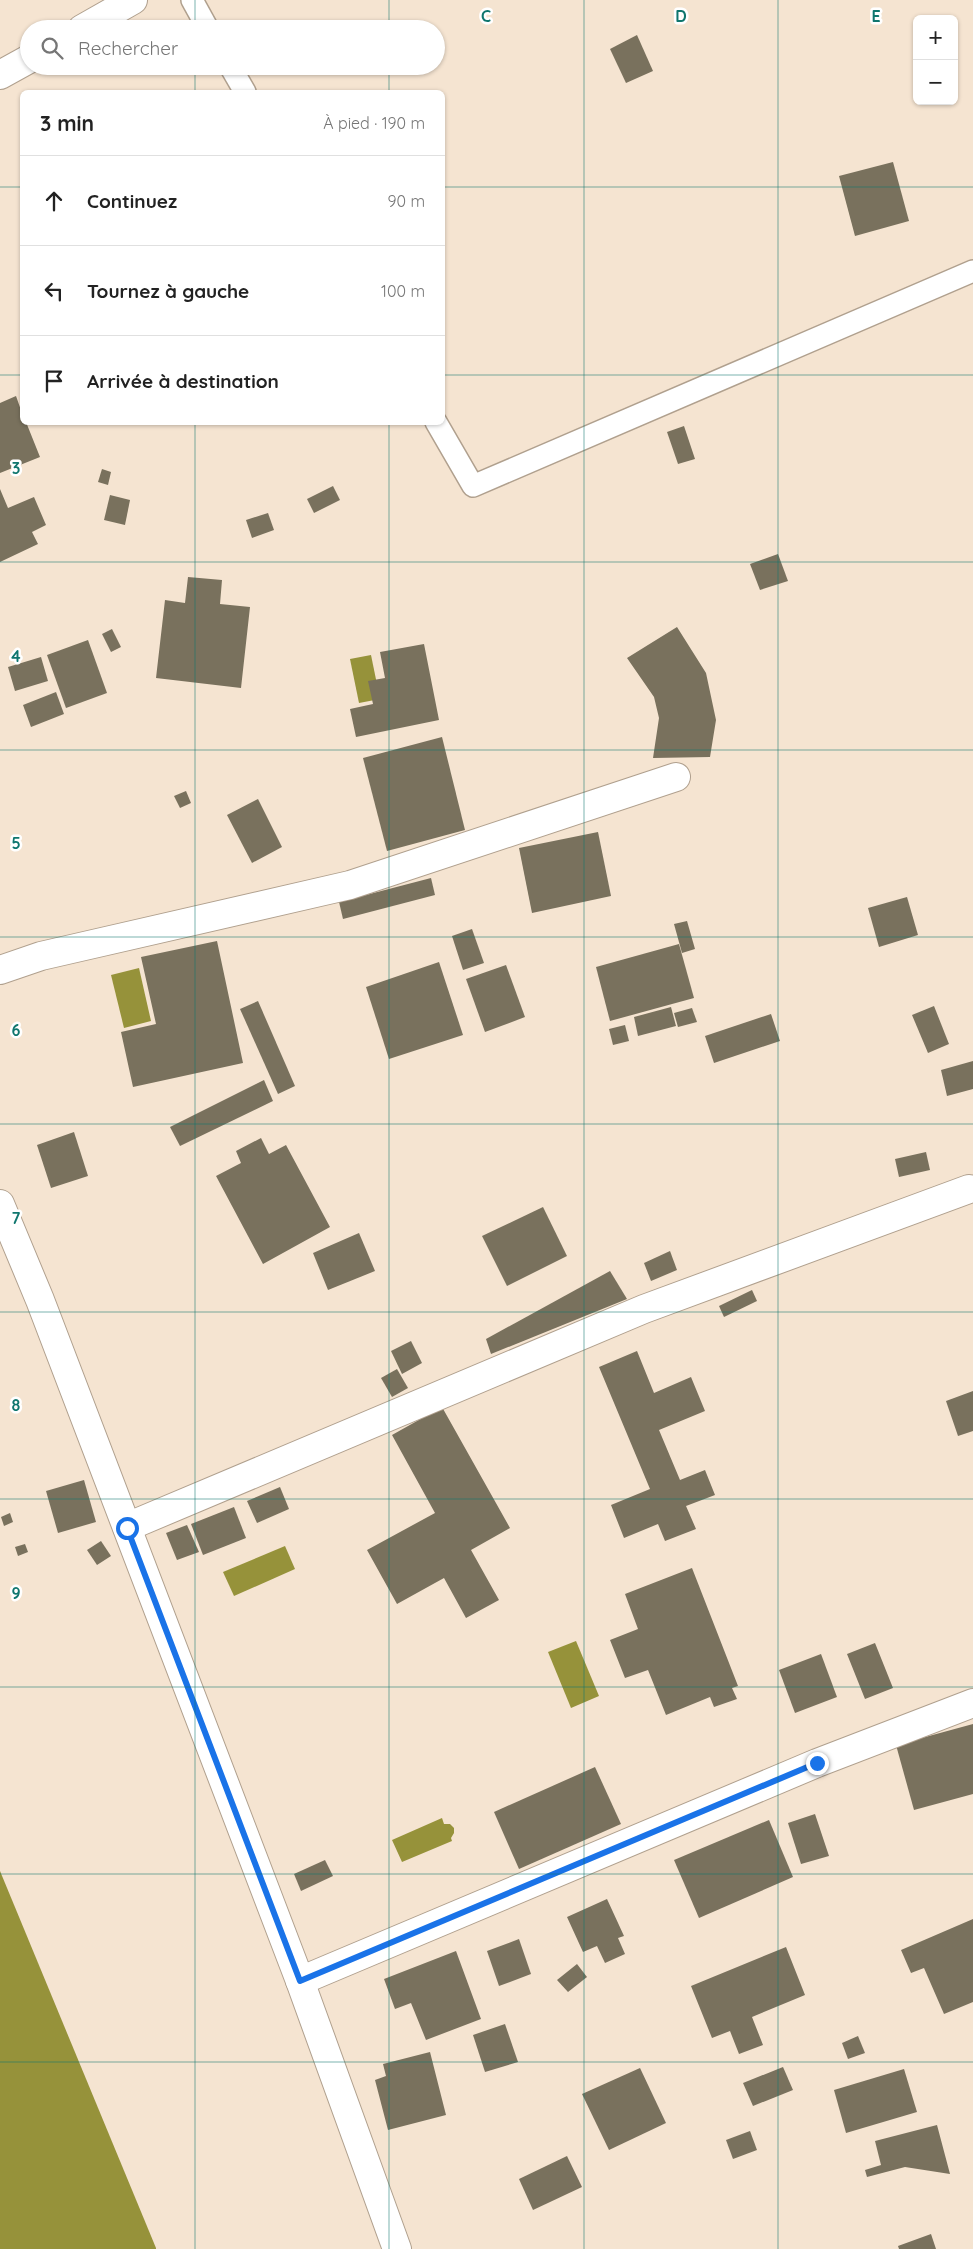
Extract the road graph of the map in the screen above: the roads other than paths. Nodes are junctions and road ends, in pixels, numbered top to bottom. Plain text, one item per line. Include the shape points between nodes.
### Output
1 (133, 0) edge
2 (192, 0) edge
3 (98, 20) edge
4 (203, 20) edge
5 (20, 64) edge
6 (0, 75) edge
7 (235, 75) edge
8 (244, 90) edge
9 (973, 271) edge
10 (438, 425) edge
11 (676, 777) dead end
12 (0, 970) edge
13 (969, 1189) dead end
14 (0, 1204) edge
15 (127, 1528) junction
16 (973, 1703) edge
17 (300, 1981) junction
18 (397, 2249) edge

1 - 3 street
2 - 4 lane
5 - 6 street
7 - 8 lane
9 - 10 lane via 473,486
11 - 12 street via 350,885 41,956
13 - 15 street via 644,1309
14 - 15 street
15 - 17 street
16 - 17 street via 817,1763
17 - 18 street

